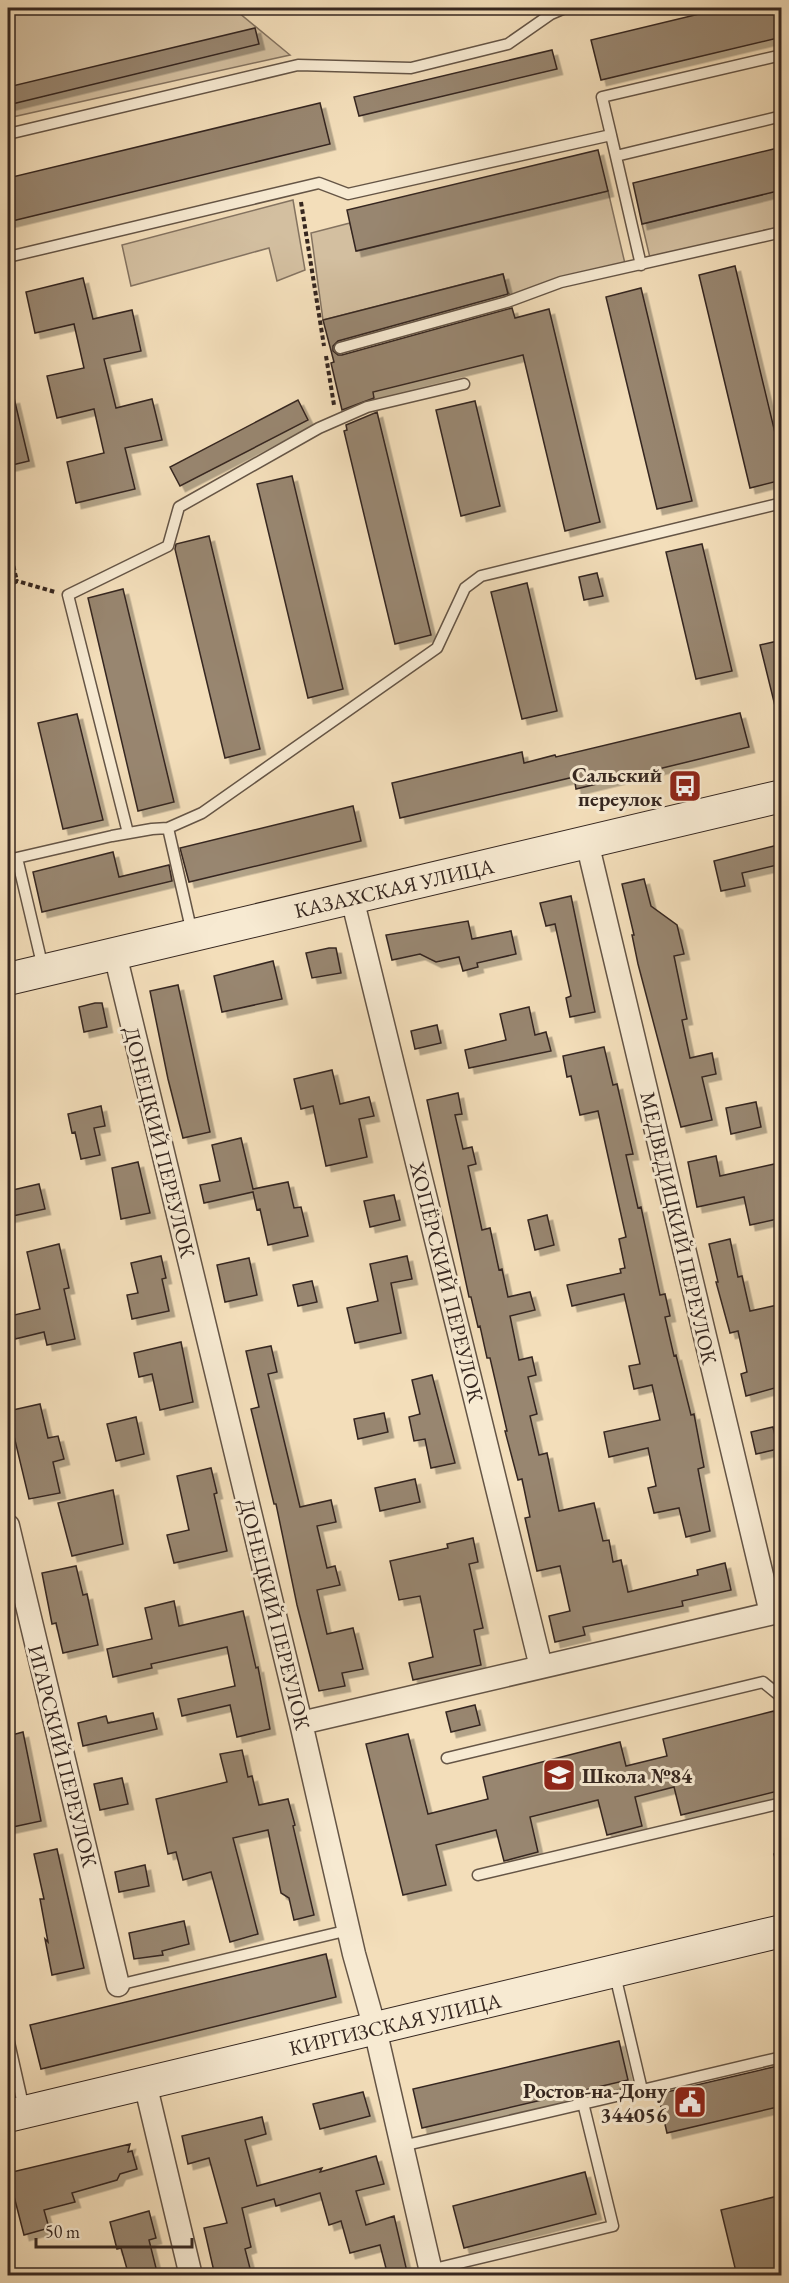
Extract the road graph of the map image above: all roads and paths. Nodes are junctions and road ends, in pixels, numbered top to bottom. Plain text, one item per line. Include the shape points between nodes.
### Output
1 (565, 8) edge
2 (782, 55) edge
3 (782, 116) edge
4 (8, 134) edge
5 (611, 135) junction
6 (616, 156) junction
7 (298, 188) junction
8 (782, 232) edge
9 (8, 257) edge
10 (641, 265) junction
11 (340, 348) dead end
12 (464, 384) dead end
13 (336, 420) junction
14 (782, 503) edge
15 (8, 544) edge
16 (17, 581) junction
17 (8, 587) edge
18 (68, 595) junction
19 (782, 796) edge
20 (168, 828) junction
21 (128, 833) junction
22 (587, 843) junction
23 (12, 859) edge
24 (352, 898) junction
25 (193, 935) junction
26 (115, 954) junction
27 (44, 970) junction
28 (8, 979) edge
29 (8, 1526) edge
30 (776, 1612) edge
31 (541, 1667) junction
32 (782, 1703) edge
33 (301, 1723) junction
34 (447, 1758) dead end
35 (782, 1803) edge
36 (775, 1853) dead end
37 (478, 1875) dead end
38 (782, 1880) edge
39 (349, 1930) junction
40 (782, 1932) edge
41 (614, 1971) junction
42 (118, 1986) joint
43 (375, 2029) junction
44 (8, 2038) edge
45 (782, 2057) edge
46 (145, 2083) junction
47 (642, 2090) junction
48 (583, 2103) junction
49 (16, 2114) edge
50 (402, 2146) junction
51 (431, 2273) edge
52 (191, 2276) edge

1 - 4 lane via 508,44 411,68 298,65
2 - 5 lane via 602,97
3 - 6 lane
5 - 6 lane
5 - 7 lane via 348,194 319,183
6 - 10 lane
7 - 9 lane
7 - 13 path
8 - 10 lane
10 - 11 lane via 561,282 507,302
12 - 13 lane via 367,407
13 - 18 lane via 179,507 168,546
14 - 20 lane via 481,576 465,588 437,648 202,813
15 - 16 path
16 - 17 path
16 - 18 path
18 - 21 lane
19 - 22 main road, КАЗАХСКАЯ УЛИЦА
20 - 21 lane
20 - 25 lane
21 - 23 lane
22 - 24 main road, КАЗАХСКАЯ УЛИЦА
22 - 30 street, МЕДВЕДИЦКИЙ ПЕРЕУЛОК
23 - 27 lane
24 - 25 main road, КАЗАХСКАЯ УЛИЦА
24 - 31 street, ХОПЁРСКИЙ ПЕРЕУЛОК
25 - 26 main road, КАЗАХСКАЯ УЛИЦА
26 - 27 main road, КАЗАХСКАЯ УЛИЦА
26 - 33 street, ДОНЕЦКИЙ ПЕРЕУЛОК
27 - 28 main road, КАЗАХСКАЯ УЛИЦА
29 - 42 street, ИГАРСКИЙ ПЕРЕУЛОК
30 - 31 street
31 - 33 street
32 - 34 lane via 780,1696 763,1682
33 - 39 street, ДОНЕЦКИЙ ПЕРЕУЛОК
35 - 37 lane
36 - 38 path
39 - 42 lane
39 - 43 street, ДОНЕЦКИЙ ПЕРЕУЛОК
40 - 41 main road, КИРГИЗСКАЯ УЛИЦА
41 - 43 main road, КИРГИЗСКАЯ УЛИЦА
41 - 47 lane
43 - 46 main road, КИРГИЗСКАЯ УЛИЦА
43 - 50 street, ДОНЕЦКИЙ ПЕРЕУЛОК
44 - 49 lane
45 - 47 lane
46 - 49 main road, КИРГИЗСКАЯ УЛИЦА
46 - 52 street
47 - 48 lane
48 - 50 lane
48 - 51 lane via 613,2226
50 - 51 street, ДОНЕЦКИЙ ПЕРЕУЛОК

